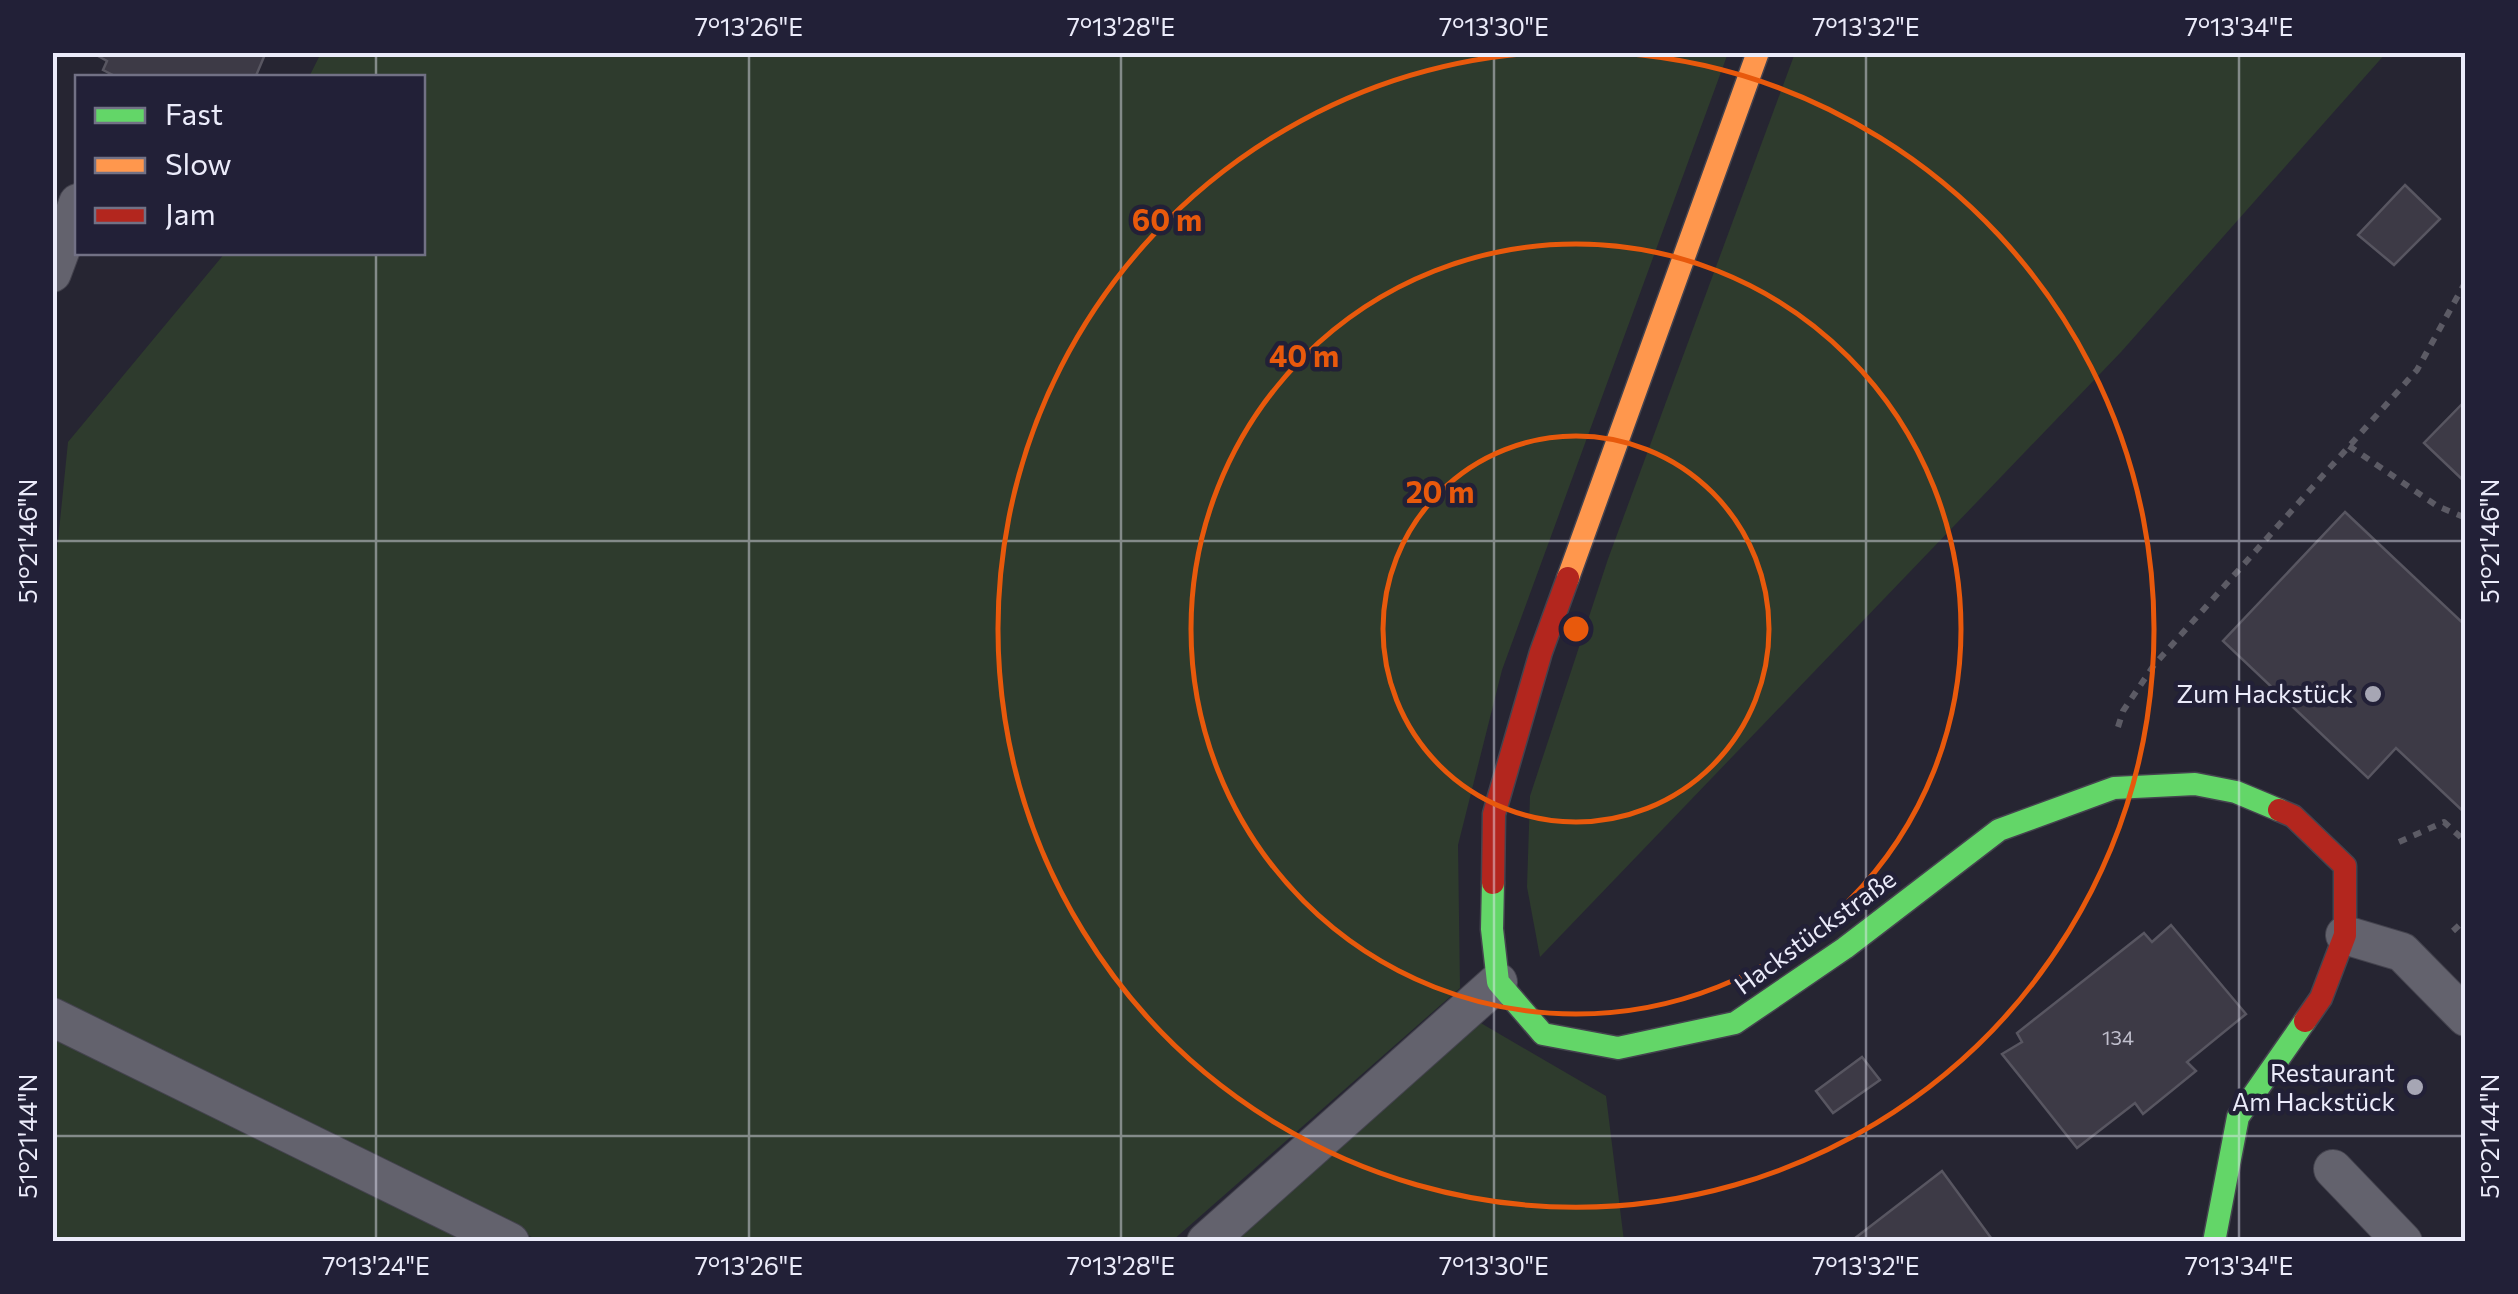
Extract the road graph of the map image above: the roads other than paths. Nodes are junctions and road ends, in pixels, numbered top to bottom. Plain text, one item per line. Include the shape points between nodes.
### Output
1 (1758, 52) edge
2 (75, 211) edge
3 (52, 273) edge
4 (2346, 935) junction
5 (1498, 982) junction
6 (52, 1017) edge
7 (2466, 1017) edge
8 (2333, 1169) dead end
9 (510, 1242) edge
10 (1206, 1242) edge
11 (2214, 1242) edge
12 (2403, 1242) edge

1 - 5 street via 1541,652 1494,814
2 - 3 lane
4 - 5 street, Hackstückstraße via 2345,866 2293,816 2236,792 2195,784 2114,788 2000,830 1735,1023 1618,1048 1543,1034
4 - 7 lane via 2402,952
4 - 11 street via 2321,998 2238,1117
5 - 10 lane
6 - 9 lane
8 - 12 lane

